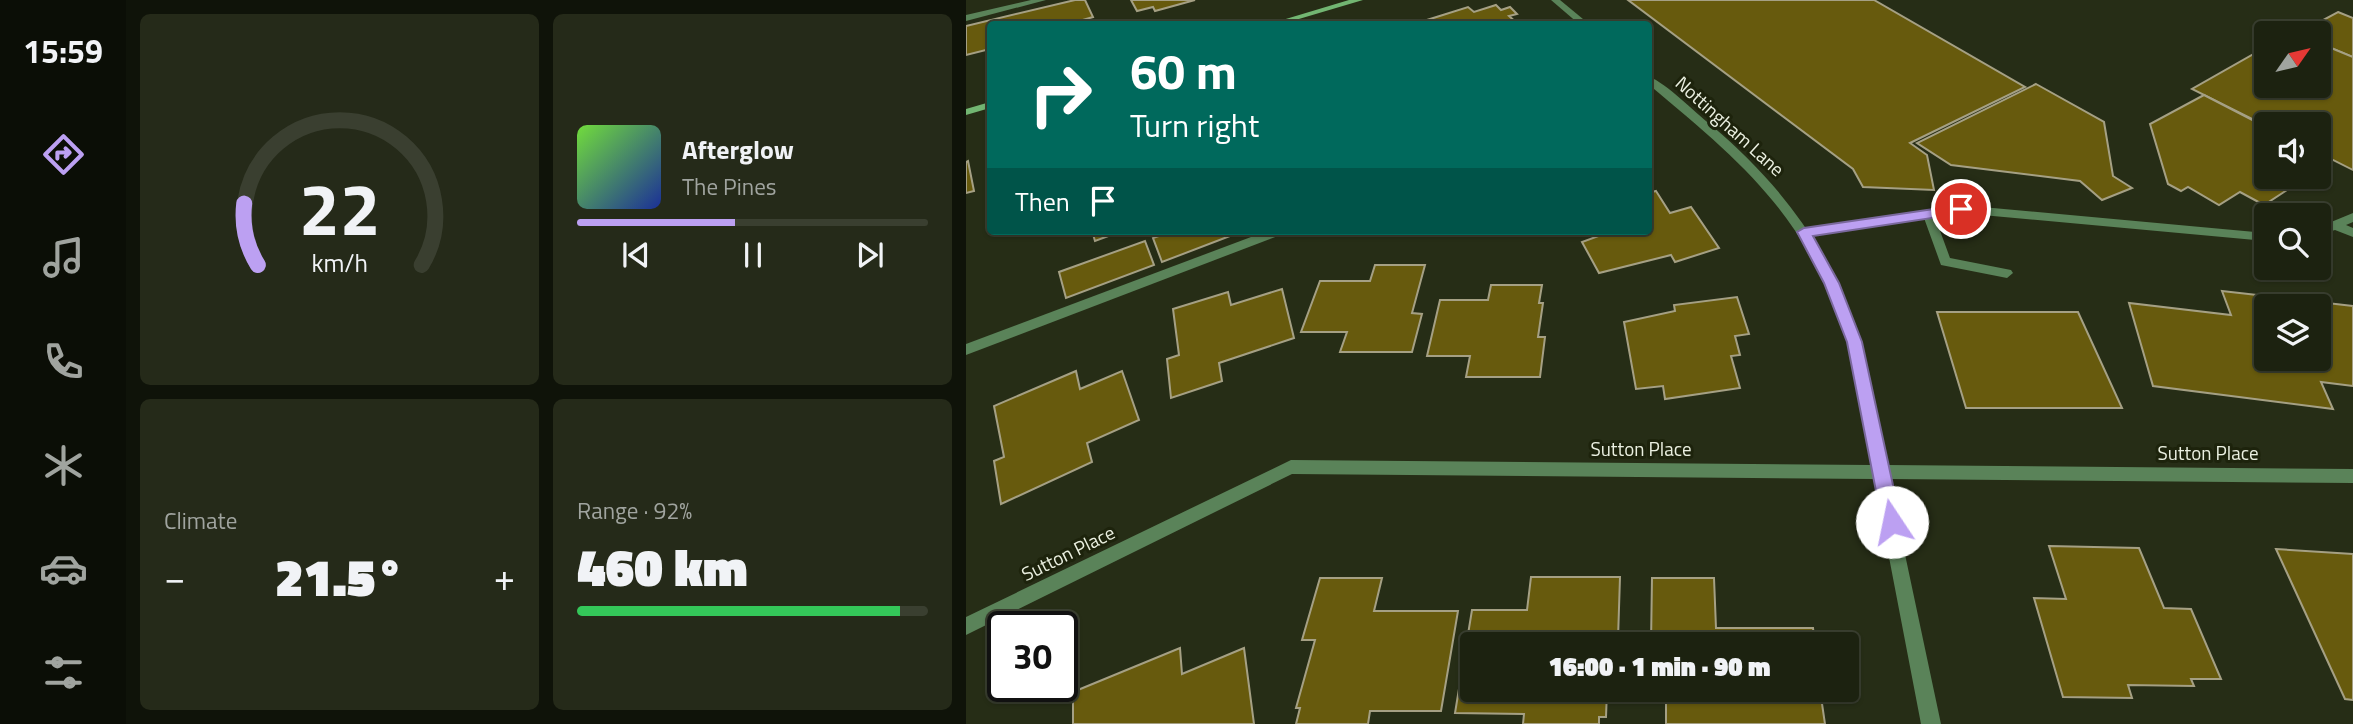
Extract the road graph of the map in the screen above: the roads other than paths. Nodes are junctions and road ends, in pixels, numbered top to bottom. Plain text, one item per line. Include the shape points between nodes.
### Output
1 (1042, 0) edge
2 (1359, 0) edge
3 (1555, 0) edge
4 (966, 18) edge
5 (1284, 21) edge
6 (1580, 21) edge
7 (1652, 85) edge
8 (987, 106) edge
9 (966, 112) edge
10 (1928, 214) junction
11 (2353, 217) edge
12 (2336, 225) junction
13 (2331, 227) edge
14 (1804, 232) junction
15 (2353, 233) edge
16 (1268, 235) edge
17 (2254, 236) edge
18 (2007, 273) dead end
19 (966, 350) edge
20 (1882, 471) junction
21 (2353, 476) edge
22 (966, 626) edge
23 (1931, 724) edge

1 - 4 street
2 - 5 street
3 - 6 street
7 - 14 street, Nottingham Lane via 1730,147 1767,183
8 - 9 street
10 - 14 street
10 - 17 street via 1961,209
10 - 18 street via 1945,262
11 - 12 street
12 - 13 street
12 - 15 street
14 - 20 street, Nottingham Lane via 1832,283 1854,342
16 - 19 street
20 - 21 street, Sutton Place
20 - 22 street, Sutton Place via 1291,467
20 - 23 street, Nottingham Lane

